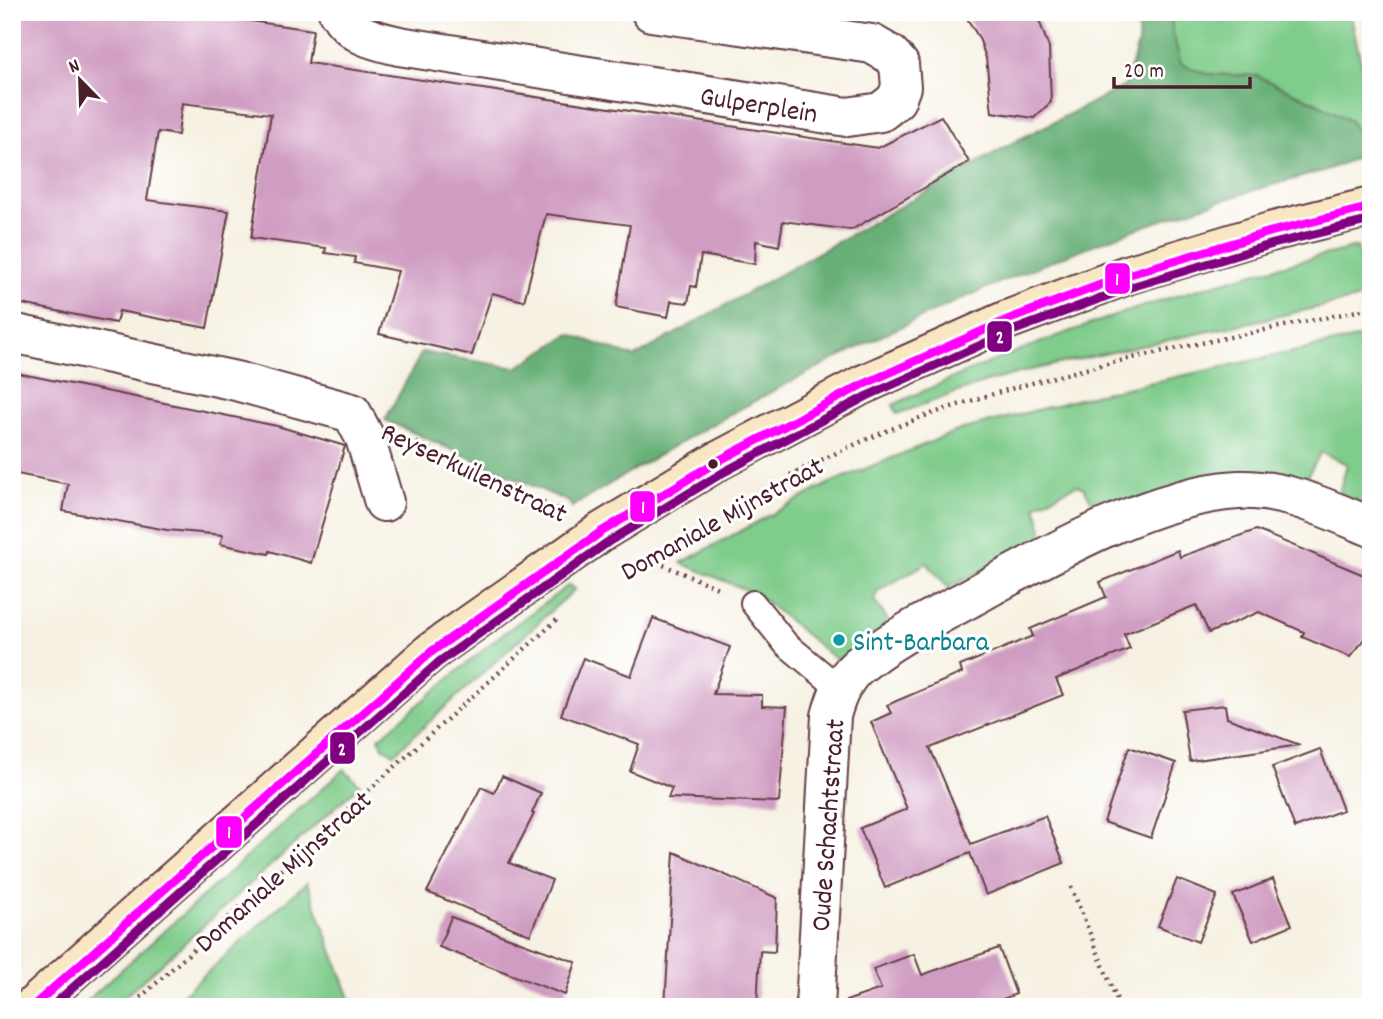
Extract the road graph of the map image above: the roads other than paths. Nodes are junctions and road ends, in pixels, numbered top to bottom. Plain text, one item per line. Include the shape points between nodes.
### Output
1 (338, 12) edge
2 (651, 12) edge
3 (1371, 206) edge
4 (12, 333) edge
5 (384, 502) dead end
6 (1371, 527) edge
7 (753, 603) road end
8 (840, 689) junction
9 (32, 1007) edge
10 (815, 1007) edge

1 - 2 street, Gulperplein via 350,29 366,38 400,46 847,117 881,112 901,87 899,64 891,55 859,40
3 - 9 main road, Domaniale Mijnstraat via 1127,275 1007,320 862,385 718,461 601,531 431,652
4 - 5 street, Reyserkuilenstraat via 236,381 352,413 365,438
6 - 8 street, Oude Schachtstraat via 1284,494 1240,490 1203,495 1123,521 1015,573 886,646 858,666
7 - 8 lane via 786,644
8 - 10 street, Oude Schachtstraat via 831,716

